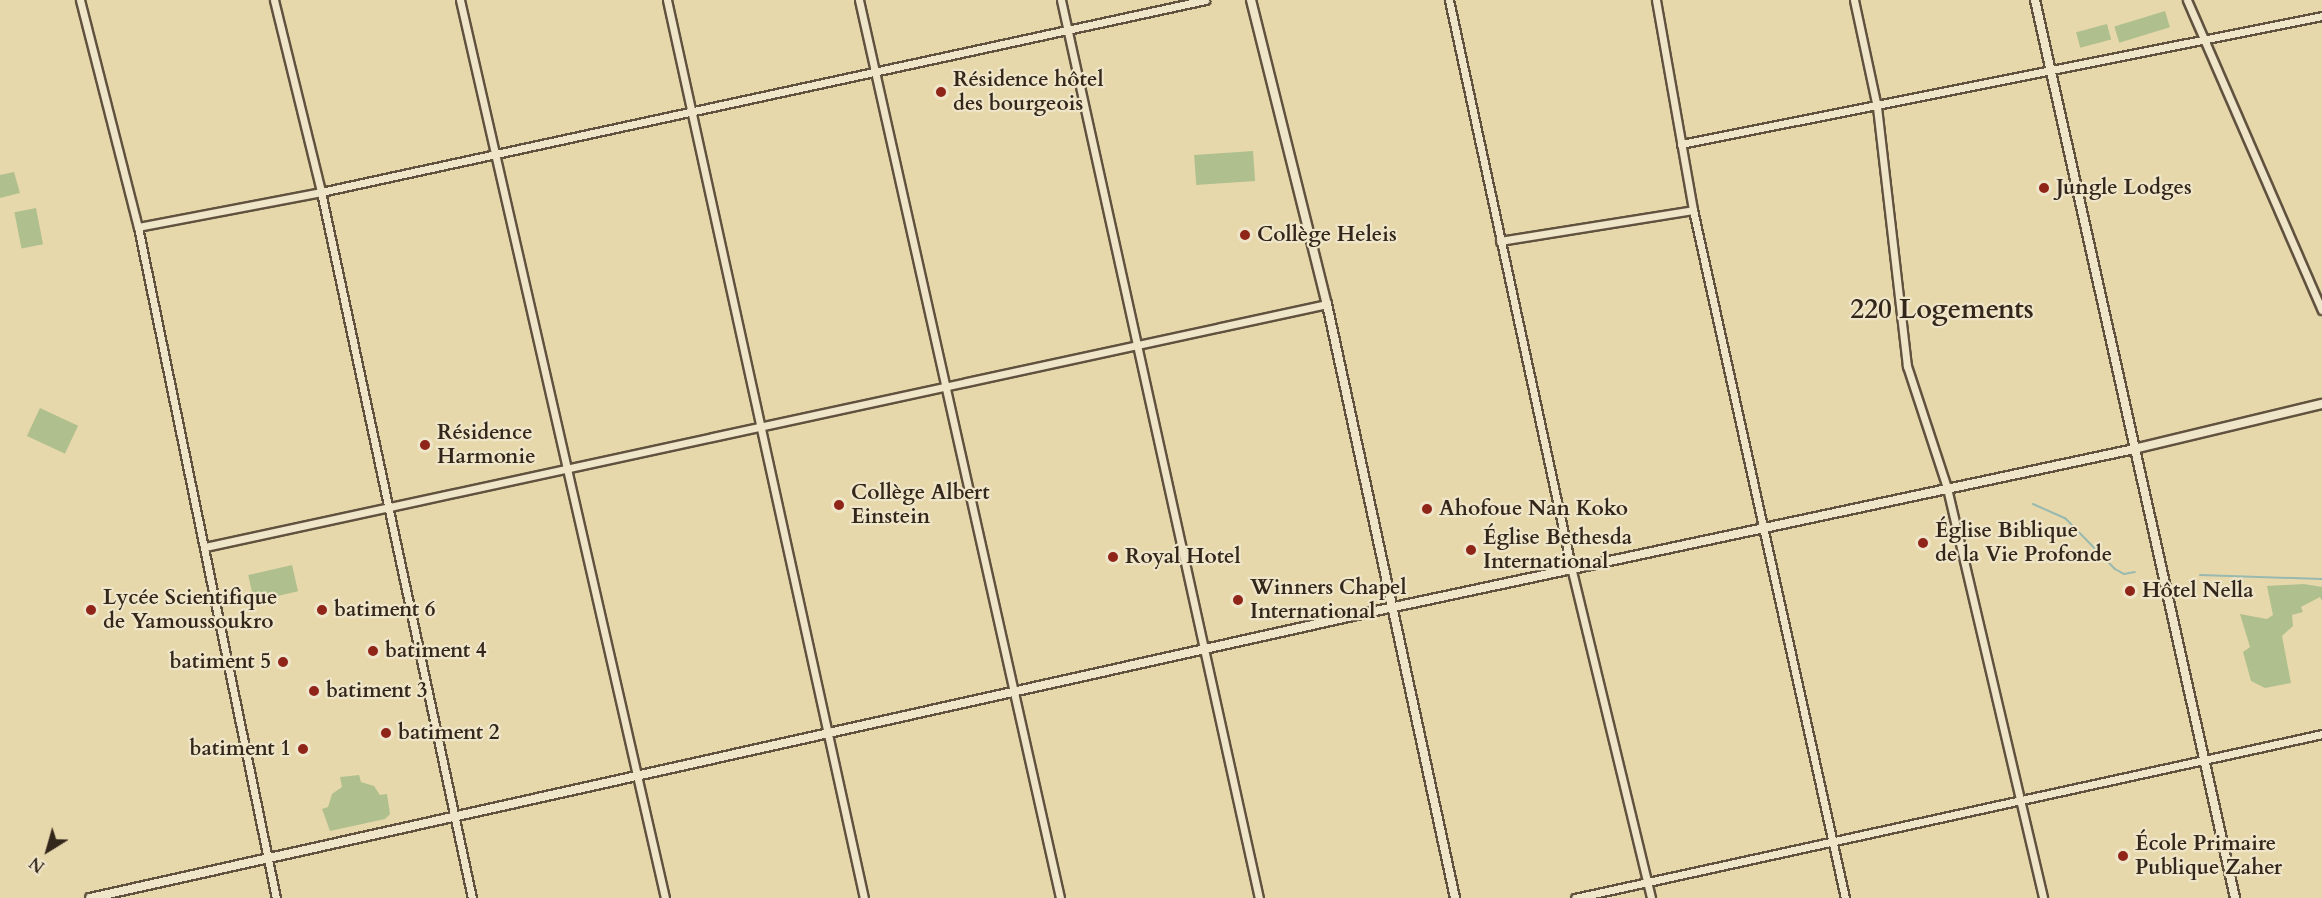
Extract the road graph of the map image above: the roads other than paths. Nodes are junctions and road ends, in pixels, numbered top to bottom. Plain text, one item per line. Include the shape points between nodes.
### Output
1 (80, 0) edge
2 (274, 0) edge
3 (460, 0) edge
4 (668, 0) edge
5 (858, 0) edge
6 (1061, 0) edge
7 (1205, 0) edge
8 (1251, 0) edge
9 (1449, 0) edge
10 (1656, 0) edge
11 (1854, 0) edge
12 (2035, 0) edge
13 (2187, 0) edge
14 (2322, 16) edge
15 (1067, 30) junction
16 (2204, 40) junction
17 (2050, 69) junction
18 (873, 72) junction
19 (1877, 107) junction
20 (692, 111) junction
21 (1681, 144) junction
22 (495, 154) junction
23 (321, 192) junction
24 (1693, 210) junction
25 (138, 227) junction
26 (1500, 241) junction
27 (1327, 304) junction
28 (2322, 310) edge
29 (1136, 344) junction
30 (945, 386) junction
31 (2322, 404) edge
32 (761, 426) junction
33 (2134, 449) junction
34 (567, 470) junction
35 (1947, 488) junction
36 (386, 507) junction
37 (1761, 526) junction
38 (205, 547) junction
39 (1572, 572) junction
40 (1390, 608) junction
41 (1204, 649) junction
42 (1014, 691) junction
43 (828, 734) junction
44 (2322, 734) edge
45 (2205, 758) junction
46 (637, 775) junction
47 (2017, 800) junction
48 (453, 815) junction
49 (1833, 843) junction
50 (266, 858) junction
51 (1647, 882) junction
52 (90, 898) edge
53 (276, 898) edge
54 (472, 898) edge
55 (665, 898) edge
56 (864, 898) edge
57 (1060, 898) edge
58 (1259, 898) edge
59 (1455, 898) edge
60 (1575, 898) edge
61 (1651, 898) edge
62 (1845, 898) edge
63 (2043, 898) edge
64 (2235, 898) edge

1 - 25 street
2 - 23 street
3 - 22 street
4 - 20 street
5 - 18 street
6 - 15 street
7 - 15 street
8 - 27 street
9 - 26 street
10 - 21 street
11 - 19 street
12 - 17 street
13 - 16 street
14 - 16 street
15 - 18 street
15 - 29 street
16 - 17 street
16 - 28 street
17 - 19 street
17 - 33 street
18 - 20 street
18 - 30 street
19 - 21 street
19 - 35 street via 1906,366
20 - 22 street
20 - 32 street
21 - 24 street
22 - 23 street
22 - 34 street
23 - 25 street
23 - 36 street
24 - 26 street
24 - 37 street
25 - 38 street
26 - 39 street
27 - 29 street
27 - 40 street
29 - 30 street
29 - 41 street
30 - 32 street
30 - 42 street
31 - 33 street
32 - 34 street
32 - 43 street
33 - 35 street
33 - 45 street
34 - 36 street
34 - 46 street
35 - 37 street
35 - 47 street
36 - 38 street
36 - 48 street
37 - 39 street
37 - 49 street
38 - 50 street
39 - 40 street
39 - 51 street
40 - 41 street
40 - 59 street
41 - 42 street
41 - 58 street
42 - 43 street
42 - 57 street
43 - 46 street
43 - 56 street
44 - 45 street
45 - 47 street
45 - 64 street
46 - 48 street
46 - 55 street
47 - 49 street
47 - 63 street
48 - 50 street
48 - 54 street
49 - 51 street
49 - 62 street
50 - 52 street
50 - 53 street
51 - 60 street
51 - 61 street

